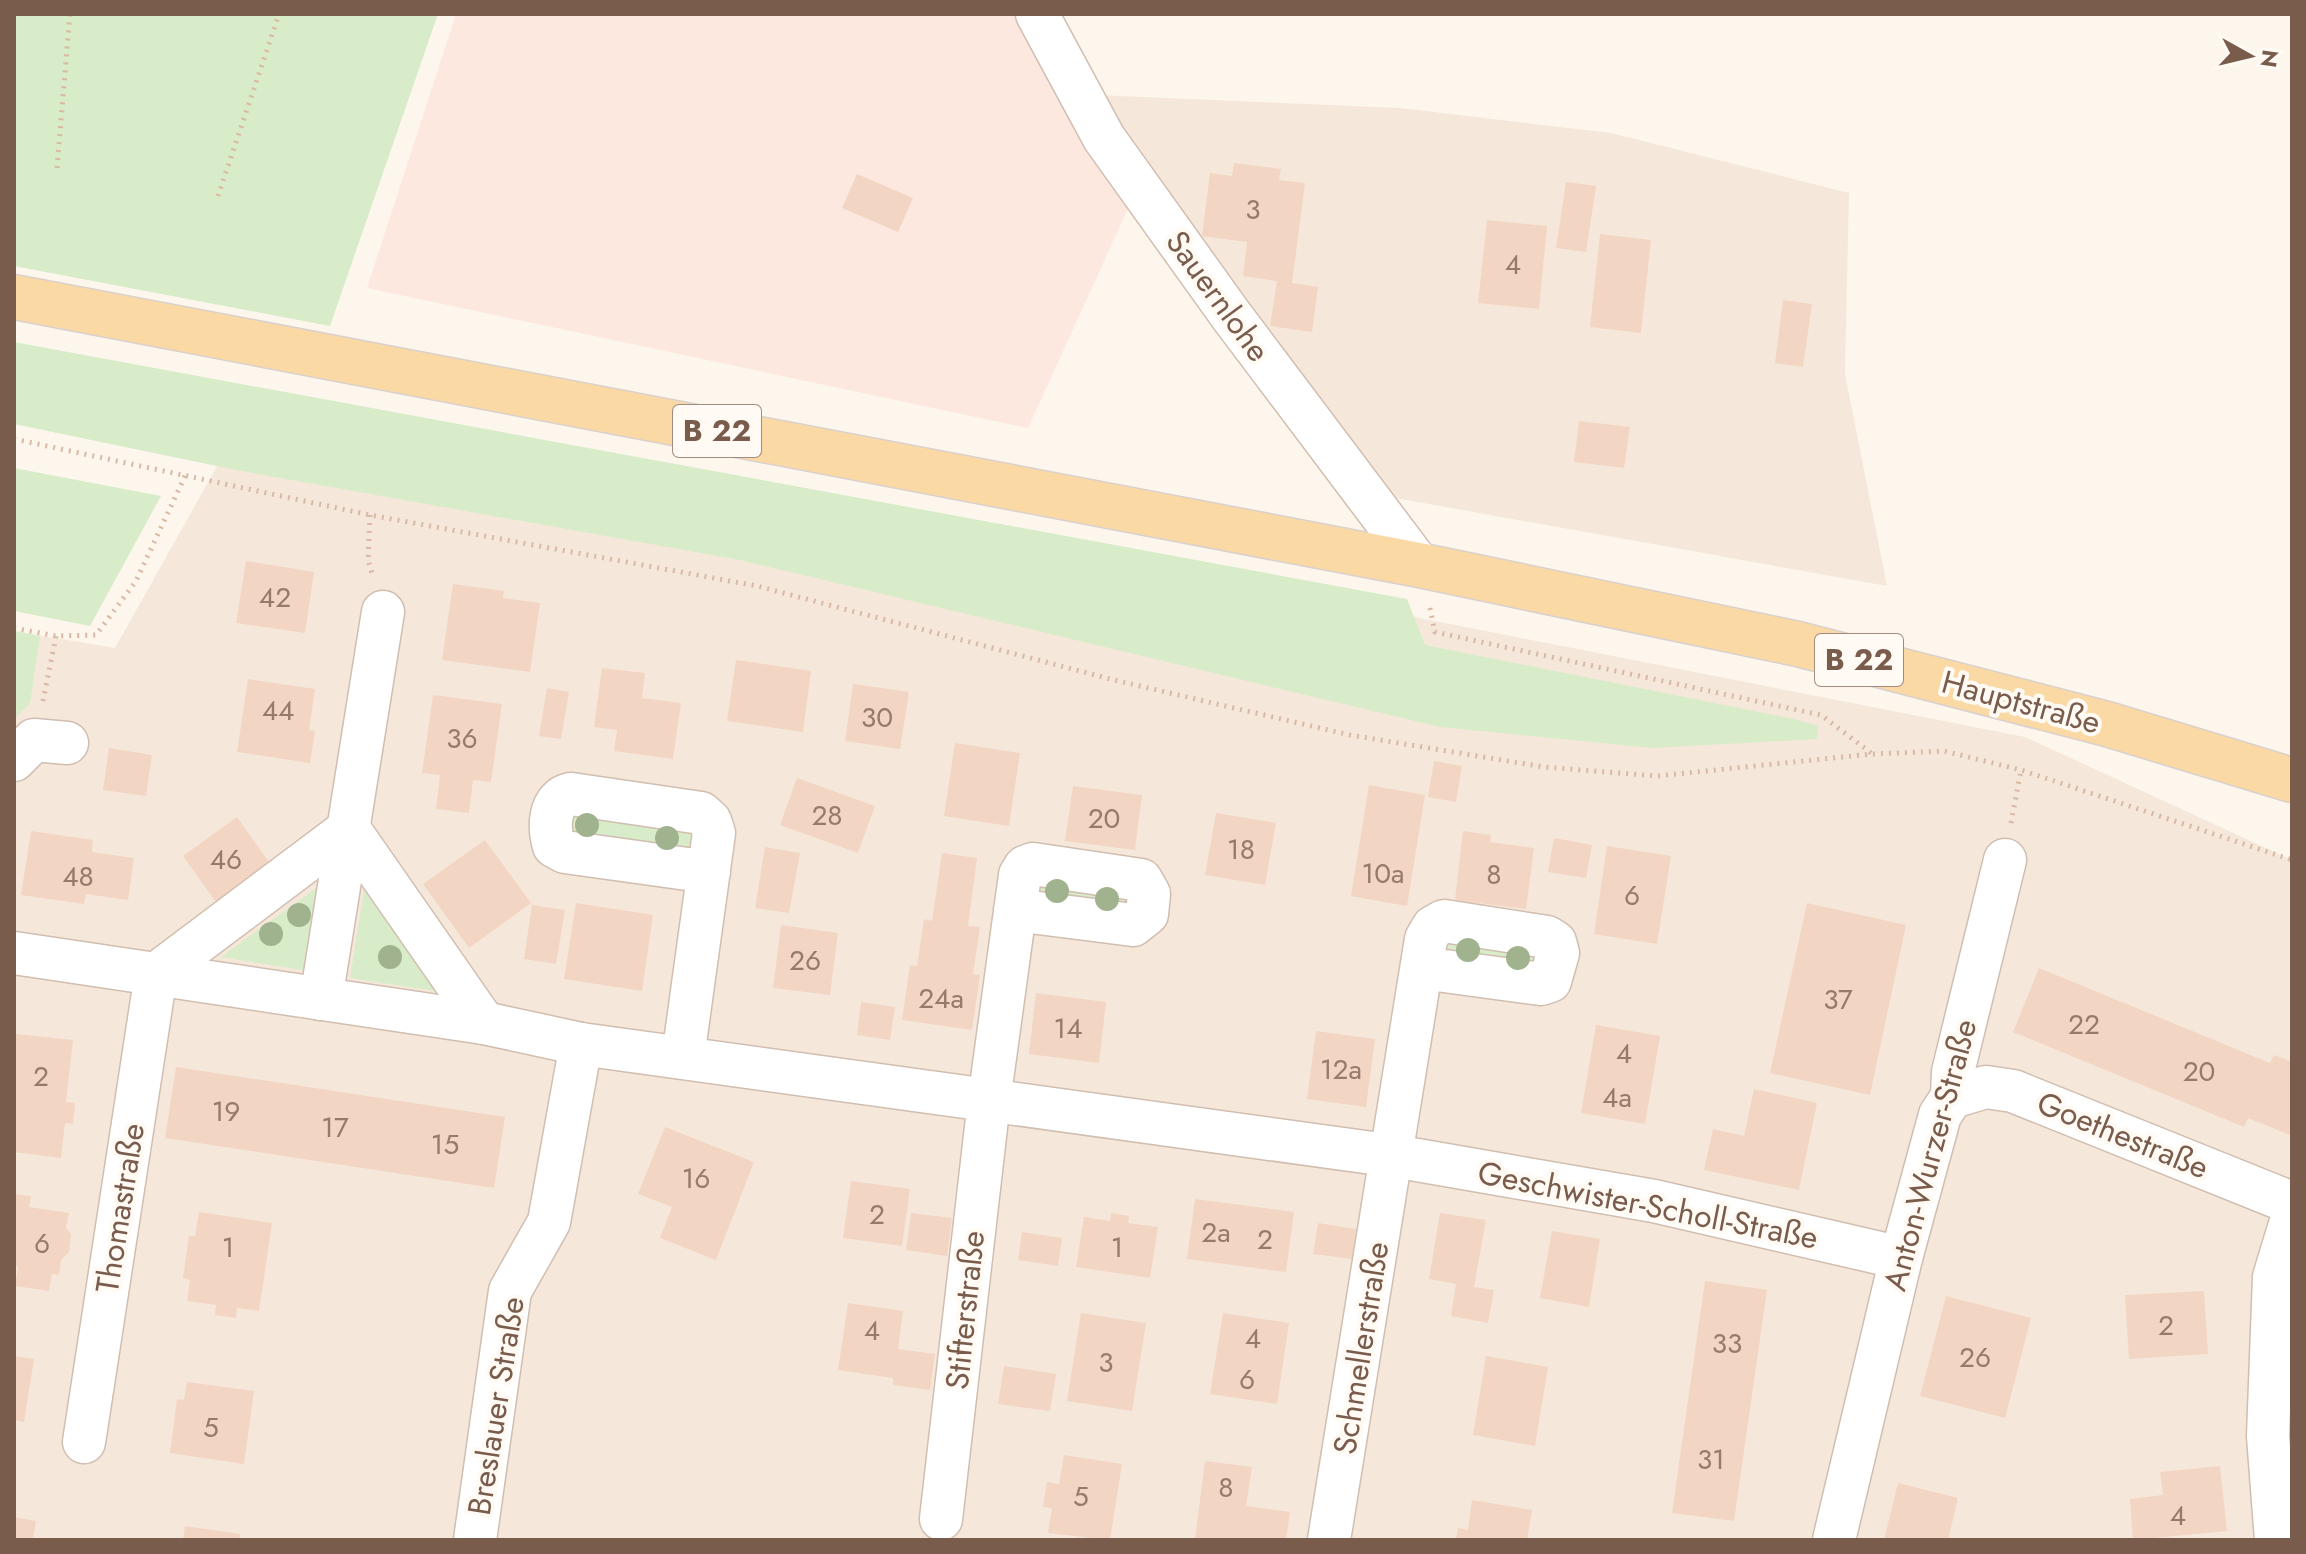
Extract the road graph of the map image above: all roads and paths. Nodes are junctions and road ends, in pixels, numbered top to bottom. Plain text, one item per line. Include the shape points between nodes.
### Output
1 (70, 14) edge
2 (279, 14) edge
3 (1037, 14) edge
4 (57, 168) dead end
5 (218, 196) dead end
6 (14, 297) edge
7 (14, 439) edge
8 (186, 474) junction
9 (370, 515) junction
10 (1419, 565) junction
11 (383, 612) joint
12 (14, 628) edge
13 (56, 636) junction
14 (38, 748) edge
15 (1872, 754) junction
16 (2021, 770) junction
17 (2292, 780) edge
18 (349, 829) junction
19 (2005, 860) joint
20 (2292, 860) edge
21 (709, 872) dead end
22 (1015, 910) dead end
23 (14, 953) edge
24 (1422, 968) dead end
25 (156, 974) junction
26 (321, 999) junction
27 (484, 1023) junction
28 (581, 1044) junction
29 (683, 1057) junction
30 (1952, 1097) junction
31 (989, 1101) junction
32 (1394, 1156) junction
33 (2292, 1203) edge
34 (2292, 1218) edge
35 (1901, 1258) junction
36 (84, 1442) dead end
37 (941, 1519) dead end
38 (475, 1540) edge
39 (1329, 1540) edge
40 (1834, 1540) edge
41 (2276, 1540) edge

1 - 4 path
2 - 5 path
3 - 10 street, Sauernlohe via 1104,138
6 - 10 main road, B 22
7 - 8 path
8 - 9 path
8 - 13 path via 136,581 96,635
9 - 11 path via 368,560
9 - 15 path via 757,586 1305,724 1544,767 1657,776
10 - 15 path via 1435,632 1821,715
10 - 17 main road, Hauptstraße / B 22 via 1798,644 2107,724
11 - 18 street
12 - 13 path
13 - 14 path
15 - 16 path via 1944,751
16 - 19 path
16 - 20 path
18 - 25 street
18 - 26 street
18 - 27 street
19 - 30 street, Anton-Wurzer-Straße via 1953,1072
21 - 29 street
22 - 31 street
23 - 25 street, Geschwister-Scholl-Straße
24 - 32 street
25 - 26 street, Geschwister-Scholl-Straße
25 - 36 street, Thomastraße
26 - 27 street, Geschwister-Scholl-Straße
27 - 28 street, Geschwister-Scholl-Straße
28 - 29 street, Geschwister-Scholl-Straße
28 - 38 street, Breslauer Straße via 549,1222 510,1291
29 - 31 street, Geschwister-Scholl-Straße
30 - 33 street, Goethestraße via 1986,1087 2013,1091
30 - 35 street, Anton-Wurzer-Straße via 1940,1115
31 - 32 street, Geschwister-Scholl-Straße
31 - 37 street, Stifterstraße
32 - 35 street, Geschwister-Scholl-Straße via 1654,1201
32 - 39 street, Schmellerstraße
34 - 41 street via 2274,1277 2268,1436
35 - 40 street, Anton-Wurzer-Straße

